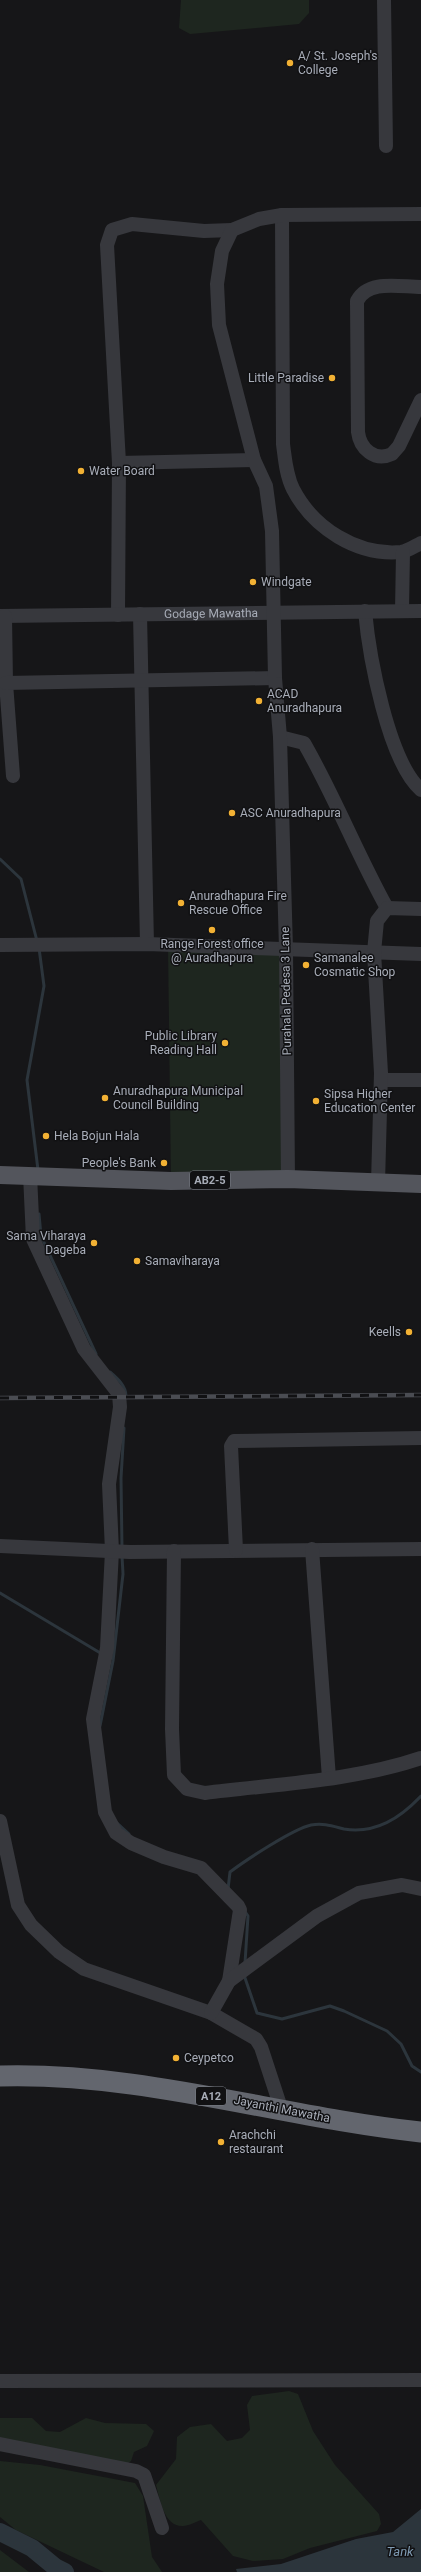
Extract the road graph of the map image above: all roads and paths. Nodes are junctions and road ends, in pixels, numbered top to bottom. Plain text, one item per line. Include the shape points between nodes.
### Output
1 (384, 0) edge
2 (386, 146) dead end
3 (421, 214) edge
4 (282, 216) junction
5 (232, 230) junction
6 (421, 287) edge
7 (421, 400) edge
8 (254, 460) junction
9 (119, 463) junction
10 (421, 543) edge
11 (403, 552) junction
12 (365, 611) junction
13 (402, 611) junction
14 (421, 611) edge
15 (273, 613) junction
16 (140, 614) junction
17 (118, 615) junction
18 (3, 616) edge
19 (275, 678) junction
20 (142, 680) junction
21 (6, 683) junction
22 (280, 737) junction
23 (13, 776) dead end
24 (421, 790) edge
25 (387, 908) junction
26 (421, 909) edge
27 (147, 944) junction
28 (0, 945) edge
29 (286, 948) junction
30 (374, 952) junction
31 (421, 954) edge
32 (381, 1080) junction
33 (421, 1080) edge
34 (0, 1175) edge
35 (30, 1175) junction
36 (288, 1179) junction
37 (378, 1183) junction
38 (421, 1184) edge
39 (421, 1438) edge
40 (0, 1546) edge
41 (312, 1549) junction
42 (421, 1549) edge
43 (236, 1550) junction
44 (174, 1551) junction
45 (120, 1552) junction
46 (421, 1758) edge
47 (329, 1778) junction
48 (0, 1821) edge
49 (421, 1889) edge
50 (240, 1973) junction
51 (211, 2013) junction
52 (0, 2076) edge
53 (281, 2108) junction
54 (421, 2132) edge
55 (421, 2380) edge
56 (0, 2381) edge
57 (0, 2444) edge
58 (162, 2528) dead end

1 - 2 street
3 - 4 street
4 - 5 street via 259,219
4 - 11 street via 285,467 293,488 314,518 347,542 377,551
5 - 8 street, Purahala Pedesa 3 Lane via 222,251 217,284 219,325
5 - 9 street via 204,231 132,224 112,230 106,245
6 - 7 street via 373,287 363,293 357,301 358,432 365,448 376,456 392,454 399,446
8 - 9 street
8 - 15 street, Purahala Pedesa 3 Lane via 266,486 272,530
9 - 17 street
10 - 11 street
11 - 13 street
12 - 13 street, Godage Mawatha
12 - 15 street, Godage Mawatha
12 - 24 street via 369,653 381,699 400,759 412,782
13 - 14 street, Godage Mawatha
15 - 16 street, Godage Mawatha
15 - 19 street, Purahala Pedesa 3 Lane
16 - 17 street, Godage Mawatha
16 - 20 street
17 - 18 street, Godage Mawatha
18 - 21 street
19 - 20 street
19 - 22 street, Purahala Pedesa 3 Lane
20 - 21 street
20 - 27 street
21 - 23 street
22 - 25 street via 304,743 327,783 366,871
22 - 29 street, Purahala Pedesa 3 Lane
25 - 26 street
25 - 30 street via 377,920
27 - 28 street
27 - 29 street
29 - 30 street
29 - 36 street, Purahala Pedesa 3 Lane
30 - 31 street
30 - 32 street
32 - 33 street
32 - 37 street
34 - 35 main road, AB2-5
35 - 36 main road, AB2-5 via 171,1181
35 - 45 street via 33,1239 84,1348 119,1394 120,1407 109,1484
36 - 37 main road, AB2-5
37 - 38 main road, AB2-5
39 - 43 street via 234,1441 231,1446
40 - 45 street
41 - 42 street
41 - 43 street
41 - 47 street
43 - 44 street
44 - 45 street
44 - 47 street via 174,1775 187,1789 205,1793
45 - 50 street via 107,1648 93,1719 105,1812 110,1824 121,1836 164,1857 201,1868 238,1906
46 - 47 street
48 - 51 street via 18,1905 31,1925 59,1952 84,1969
49 - 50 street via 402,1885 359,1893 316,1916
50 - 51 street
51 - 53 street via 256,2039
52 - 53 highway, Jayanthi Mawatha / A12 via 49,2076 114,2082
53 - 54 highway, Jayanthi Mawatha / A12 via 343,2121
55 - 56 street
57 - 58 street via 136,2471 144,2475

